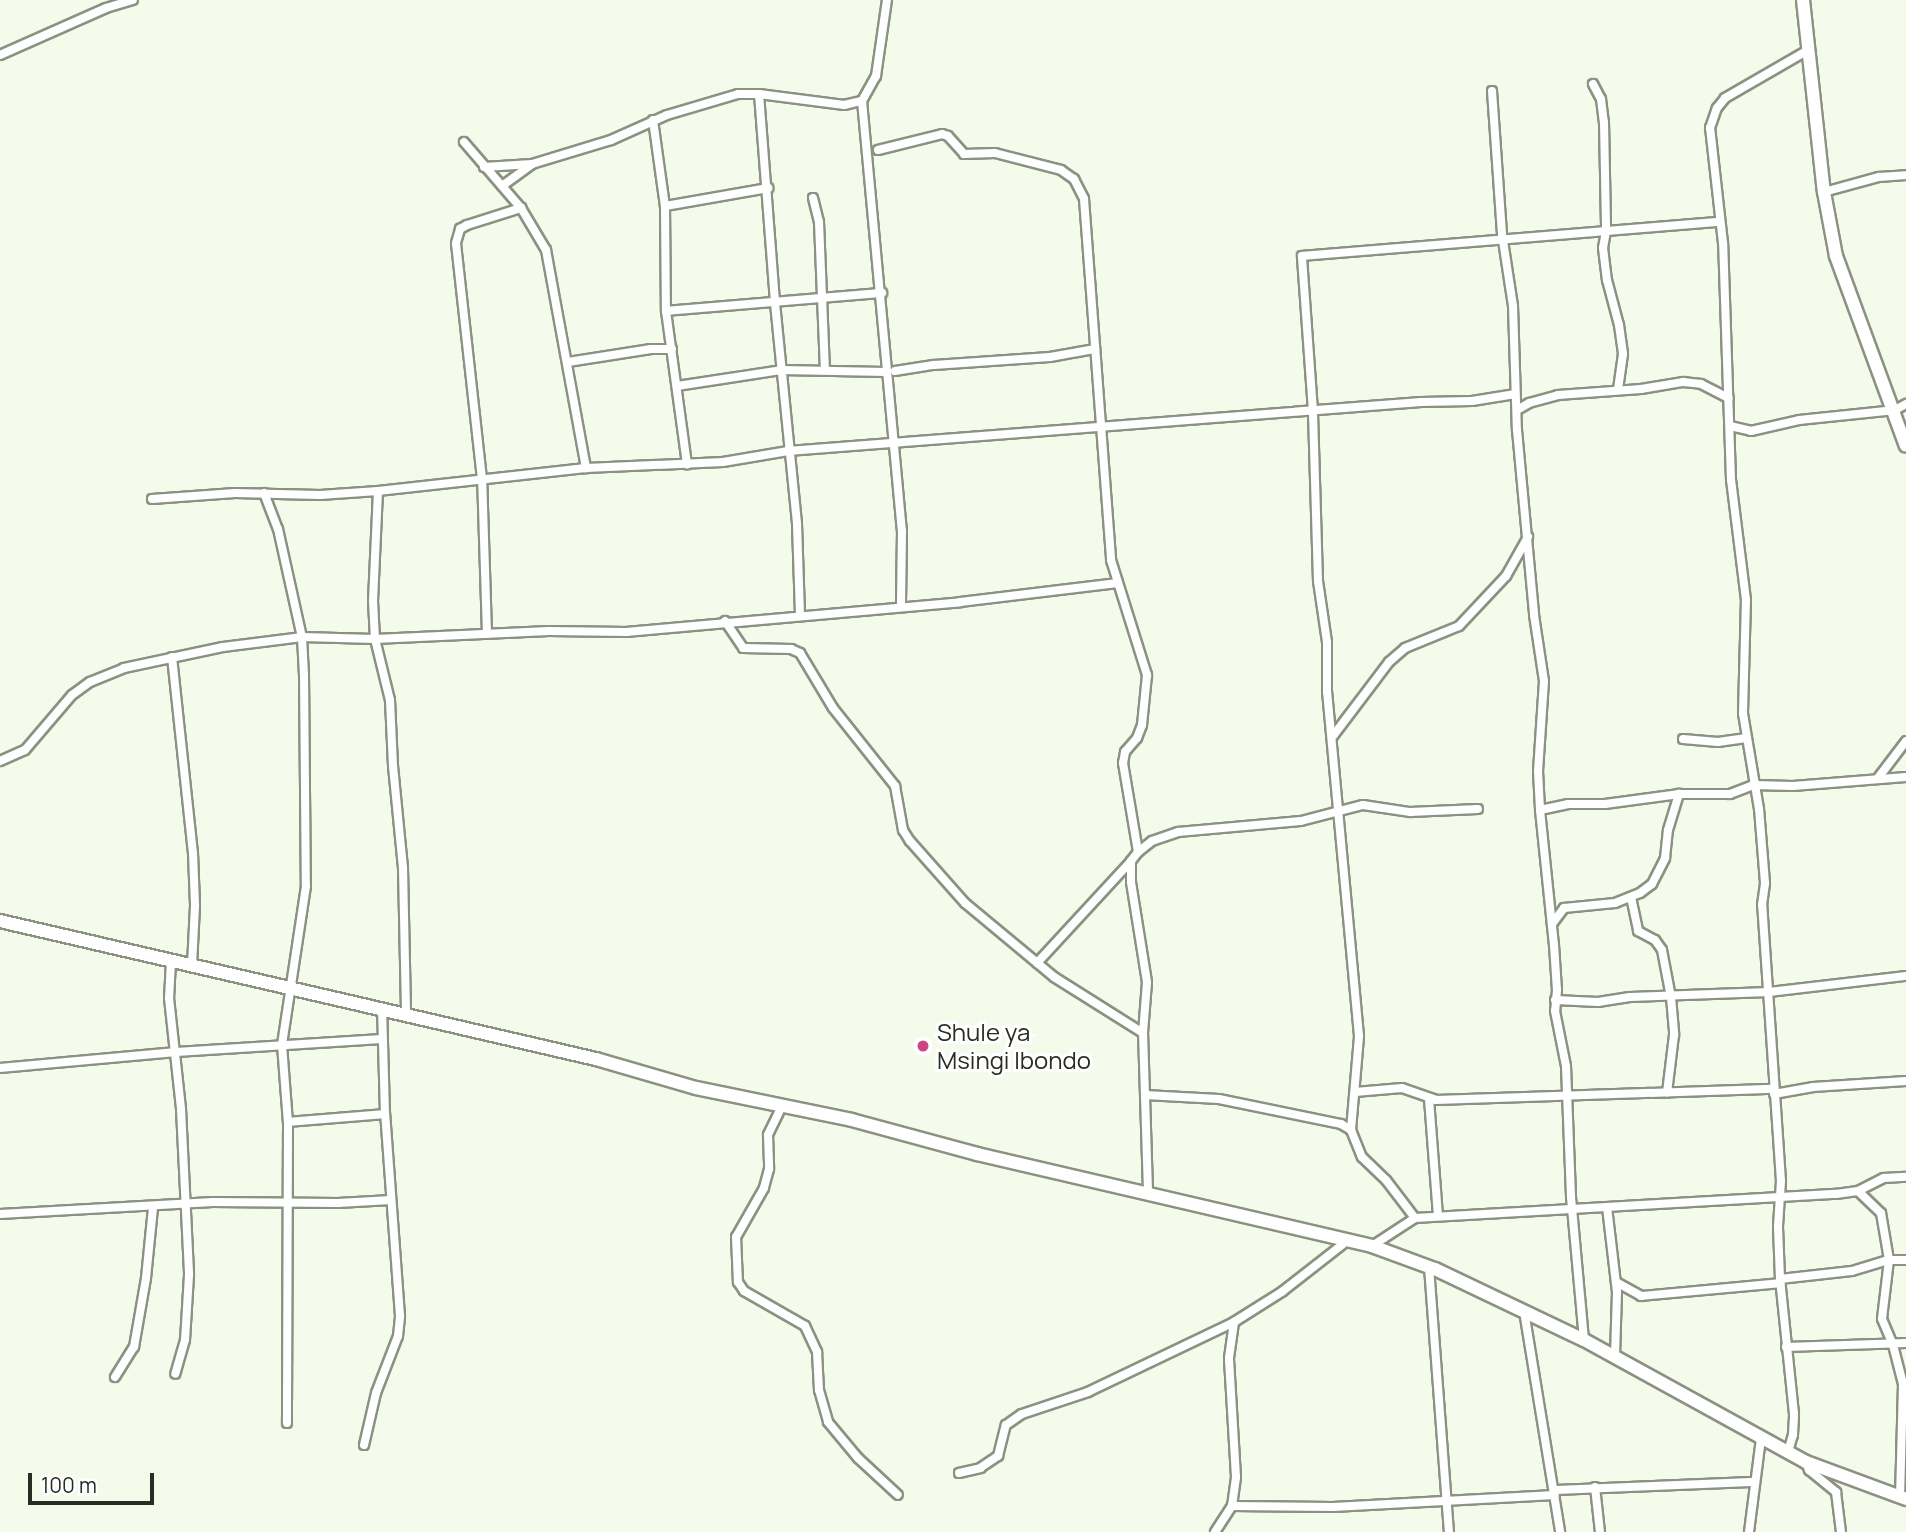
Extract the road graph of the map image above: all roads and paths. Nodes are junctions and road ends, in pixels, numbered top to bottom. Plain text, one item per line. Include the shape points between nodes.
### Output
1 (133, 0) edge
2 (887, 0) edge
3 (1803, 0) edge
4 (1808, 50) junction
5 (0, 55) edge
6 (1593, 85) dead end
7 (1492, 91) dead end
8 (759, 94) junction
9 (862, 101) junction
10 (653, 120) junction
11 (464, 142) dead end
12 (878, 150) dead end
13 (532, 164) junction
14 (484, 167) junction
15 (1906, 175) edge
16 (502, 186) junction
17 (768, 188) junction
18 (1824, 192) junction
19 (813, 198) dead end
20 (665, 206) junction
21 (521, 208) junction
22 (1719, 222) junction
23 (1606, 231) junction
24 (1502, 239) junction
25 (882, 293) junction
26 (821, 298) junction
27 (775, 303) junction
28 (666, 311) junction
29 (672, 349) junction
30 (1095, 349) junction
31 (568, 362) junction
32 (781, 370) junction
33 (825, 370) junction
34 (890, 372) junction
35 (677, 386) junction
36 (1618, 390) junction
37 (1515, 394) junction
38 (1729, 398) junction
39 (1900, 407) edge
40 (1517, 410) junction
41 (1313, 411) junction
42 (1730, 426) junction
43 (1099, 429) junction
44 (892, 443) junction
45 (1906, 446) edge
46 (788, 451) junction
47 (687, 465) junction
48 (586, 468) junction
49 (482, 479) junction
50 (378, 491) junction
51 (264, 493) junction
52 (152, 499) dead end
53 (1528, 537) junction
54 (1118, 583) junction
55 (901, 605) junction
56 (800, 615) junction
57 (725, 621) junction
58 (486, 634) junction
59 (302, 637) junction
60 (375, 639) junction
61 (172, 657) junction
62 (1333, 736) junction
63 (1745, 737) junction
64 (1683, 739) dead end
65 (1906, 741) edge
66 (0, 761) edge
67 (1906, 777) edge
68 (1878, 778) junction
69 (1753, 785) junction
70 (1679, 794) junction
71 (1478, 809) dead end
72 (1539, 810) junction
73 (1339, 812) junction
74 (1138, 852) junction
75 (1131, 861) junction
76 (1631, 897) junction
77 (0, 921) edge
78 (1552, 925) junction
79 (171, 961) junction
80 (1038, 963) junction
81 (192, 966) junction
82 (1906, 976) edge
83 (289, 988) junction
84 (1769, 992) junction
85 (1671, 998) junction
86 (1555, 1000) junction
87 (382, 1009) junction
88 (407, 1015) junction
89 (1143, 1033) junction
90 (382, 1039) junction
91 (282, 1045) junction
92 (176, 1052) junction
93 (0, 1068) edge
94 (1906, 1081) edge
95 (1355, 1092) junction
96 (1774, 1092) junction
97 (1667, 1093) junction
98 (1145, 1095) junction
99 (1567, 1097) junction
100 (1429, 1099) junction
101 (782, 1107) junction
102 (385, 1114) junction
103 (288, 1122) junction
104 (1351, 1130) junction
105 (1906, 1177) edge
106 (1148, 1191) junction
107 (1858, 1191) junction
108 (1780, 1196) junction
109 (391, 1200) junction
110 (288, 1203) junction
111 (184, 1204) junction
112 (1606, 1207) junction
113 (153, 1208) junction
114 (1572, 1209) junction
115 (0, 1214) edge
116 (1437, 1216) junction
117 (1415, 1218) junction
118 (1347, 1241) junction
119 (1372, 1247) junction
120 (1889, 1260) junction
121 (1906, 1260) edge
122 (1429, 1267) junction
123 (1780, 1281) junction
124 (1616, 1282) junction
125 (1524, 1311) junction
126 (1234, 1322) junction
127 (1584, 1340) junction
128 (1906, 1343) edge
129 (1893, 1345) junction
130 (1786, 1347) junction
131 (1615, 1357) junction
132 (175, 1374) dead end
133 (115, 1377) dead end
134 (287, 1423) dead end
135 (1761, 1438) junction
136 (364, 1445) dead end
137 (1788, 1452) junction
138 (1806, 1462) junction
139 (958, 1473) dead end
140 (1754, 1482) junction
141 (1595, 1487) junction
142 (1555, 1492) junction
143 (898, 1495) dead end
144 (1903, 1498) edge
145 (1447, 1500) junction
146 (1232, 1506) junction
147 (1215, 1532) edge
148 (1449, 1532) edge
149 (1560, 1532) edge
150 (1600, 1532) edge
151 (1749, 1532) edge
152 (1841, 1532) edge

1 - 5 street
2 - 9 street via 876,76
3 - 4 main road
4 - 18 main road
4 - 22 street via 1741,86 1717,108 1710,128
6 - 23 street via 1601,99 1604,122
7 - 24 street
8 - 9 street via 844,105
8 - 10 street via 724,98
8 - 17 street
9 - 25 street
10 - 13 street via 611,140
10 - 20 street
11 - 14 street
12 - 30 street via 942,134 964,154 996,154 1061,170 1074,179 1086,209
13 - 14 street
13 - 16 street
14 - 16 street
15 - 18 street via 1879,177
16 - 21 street
17 - 20 street
17 - 27 street
18 - 39 main road via 1841,276
19 - 26 street via 819,222
20 - 28 street
21 - 31 street via 545,250
21 - 49 street via 467,225 460,229 456,243
22 - 23 street
22 - 38 street
23 - 24 street
23 - 36 street via 1607,280 1623,354
24 - 37 street via 1513,306
24 - 41 street via 1302,257
25 - 26 street
25 - 34 street
26 - 27 street
26 - 33 street
27 - 28 street
27 - 32 street
28 - 29 street
29 - 31 street
29 - 35 street
30 - 34 street
30 - 43 street
31 - 48 street
32 - 33 street
32 - 35 street
32 - 46 street
33 - 34 street
34 - 44 street
35 - 47 street
36 - 38 street via 1684,382 1701,384
36 - 40 street via 1558,395
37 - 40 street
37 - 41 street
38 - 42 street
39 - 42 street via 1751,431
39 - 45 main road
40 - 53 street
41 - 43 street
41 - 62 street via 1318,581
42 - 63 street via 1731,480 1746,600
43 - 44 street
43 - 54 street via 1111,560
44 - 46 street
44 - 55 street via 902,531
46 - 47 street
46 - 56 street via 797,524
47 - 48 street
48 - 49 street
49 - 50 street
49 - 58 street
50 - 51 street
50 - 60 street
51 - 52 street
51 - 59 street via 278,529
53 - 62 street via 1506,576 1459,626 1405,648 1389,662
53 - 72 street via 1544,681
54 - 55 street
54 - 74 street via 1147,676 1142,725 1123,763
55 - 56 street
56 - 57 street
57 - 58 street via 627,632
57 - 80 street via 743,648 800,653 833,708 895,786 909,841 965,904
58 - 60 street
59 - 60 street
59 - 61 street
59 - 83 street via 306,886
60 - 88 street via 390,700 403,868
61 - 66 street via 90,682 72,695 25,750
61 - 81 street via 193,853
62 - 73 street
63 - 64 street via 1718,742
63 - 69 street
65 - 68 street
67 - 68 street
68 - 69 street
69 - 70 street via 1730,794
69 - 84 street via 1765,877 1762,905
70 - 72 street
70 - 76 street via 1660,871 1651,884
71 - 73 street via 1410,812 1373,804
72 - 78 street
73 - 74 street via 1264,826 1178,832 1152,841
73 - 95 street via 1359,1036
74 - 75 street
75 - 80 street
75 - 89 street via 1131,899 1141,930 1147,982
76 - 78 street via 1615,903 1573,905 1559,913
76 - 85 street via 1638,931 1656,940 1662,950
77 - 79 main road
78 - 86 street
79 - 81 main road
79 - 92 street via 169,998
80 - 89 street
81 - 83 main road
82 - 84 street
83 - 87 main road
83 - 91 street
84 - 85 street
84 - 96 street
85 - 86 street
85 - 97 street via 1674,1035
86 - 99 street
87 - 88 main road
87 - 90 street
88 - 101 main road
89 - 98 street
90 - 91 street
90 - 102 street
91 - 92 street
91 - 103 street
92 - 93 street
92 - 111 street
94 - 96 street
95 - 100 street via 1402,1088
95 - 104 street
96 - 97 street
96 - 108 street
97 - 99 street
98 - 104 street via 1219,1098 1334,1122
98 - 106 street
99 - 100 street
99 - 114 street
100 - 116 street
101 - 106 main road
101 - 143 street via 768,1135 769,1169 764,1188 736,1237 738,1282 805,1326 817,1352 819,1390 828,1422
102 - 103 street
102 - 109 street
103 - 110 street
104 - 117 street via 1362,1157 1387,1180
105 - 107 street via 1884,1178
106 - 118 main road
107 - 108 street
107 - 120 street via 1881,1213
108 - 112 street
108 - 123 street
109 - 110 street
109 - 136 street via 400,1297 398,1336 376,1393
110 - 111 street
110 - 134 street
111 - 113 street
111 - 132 street via 189,1310
112 - 114 street
112 - 124 street
113 - 115 street
113 - 133 street via 134,1348
114 - 116 street
114 - 127 street
116 - 117 street
117 - 119 street
118 - 119 main road
118 - 126 street
119 - 122 main road
120 - 121 street
120 - 123 street via 1852,1271
120 - 129 street via 1882,1318
122 - 125 main road
122 - 145 street
123 - 124 street via 1641,1296
123 - 130 street
124 - 131 street
125 - 127 main road
125 - 142 street
126 - 139 street via 1088,1392 1022,1414 1006,1425 998,1456 980,1468
126 - 146 street via 1229,1358 1237,1453
127 - 131 main road
128 - 129 street
129 - 130 street
129 - 144 street via 1904,1392
130 - 137 street via 1794,1414
131 - 135 main road
135 - 137 main road
135 - 140 street
137 - 138 main road
138 - 144 main road
138 - 152 street via 1836,1492
140 - 141 street
140 - 151 street
141 - 142 street
141 - 150 street
142 - 145 street
142 - 149 street
145 - 146 street
145 - 148 street
146 - 147 street

